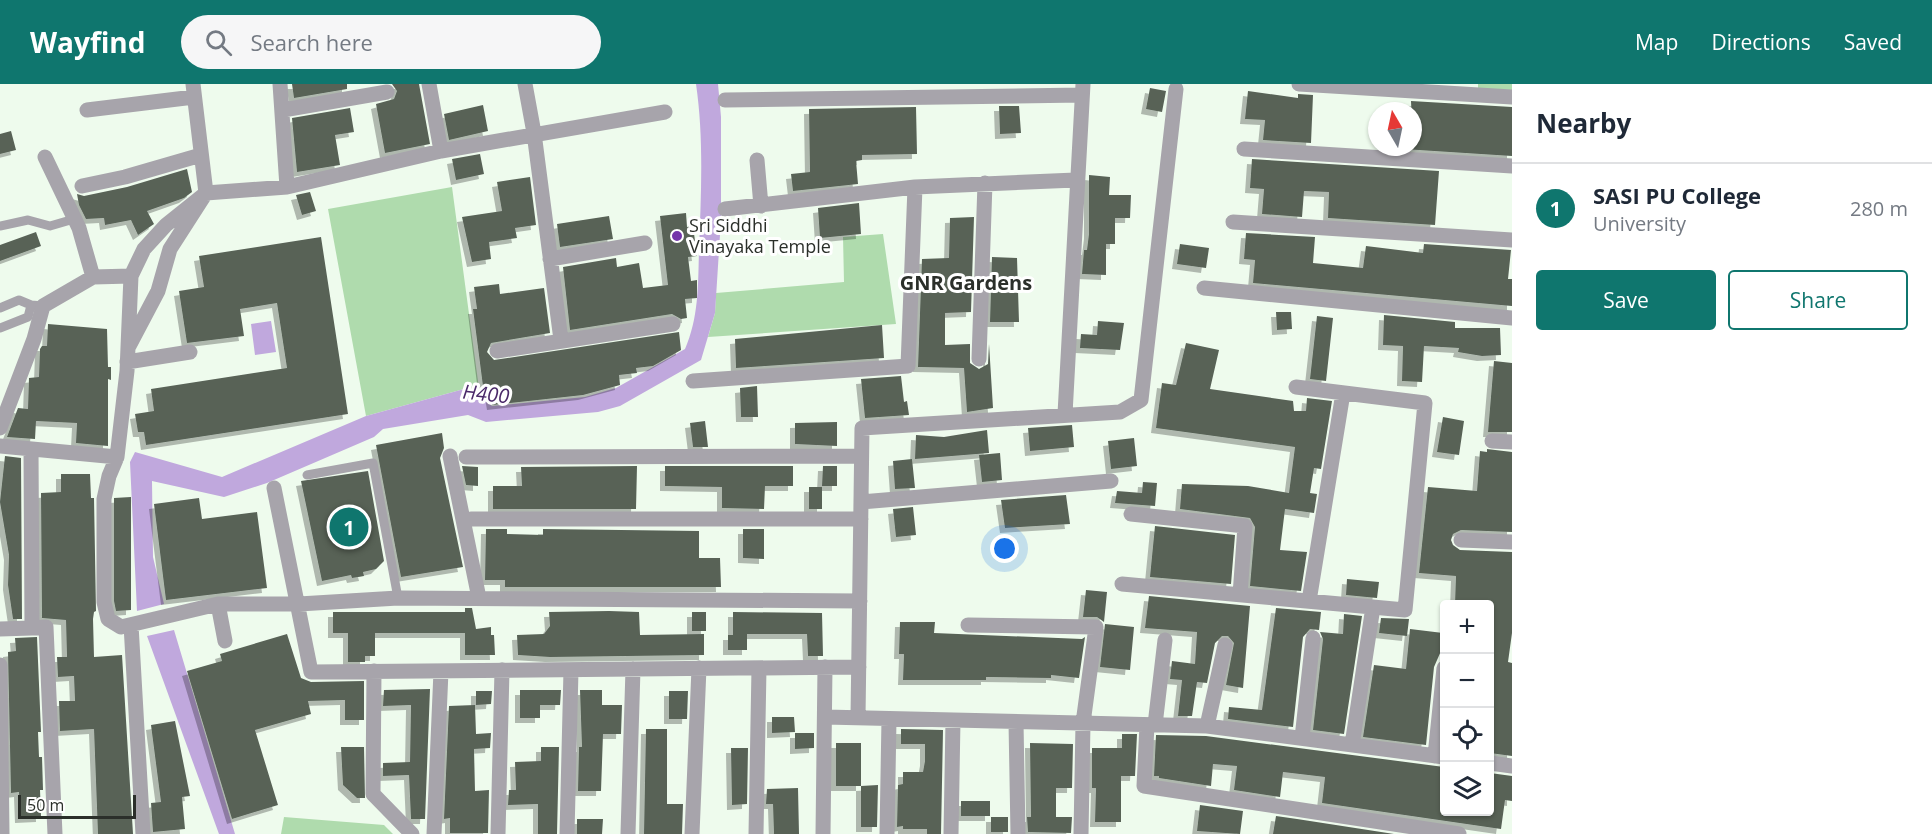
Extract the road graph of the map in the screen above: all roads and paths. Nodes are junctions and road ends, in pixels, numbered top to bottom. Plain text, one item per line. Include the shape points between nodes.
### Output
1 (280, 84) edge
2 (429, 84) edge
3 (525, 84) edge
4 (1299, 84) edge
5 (1323, 85) edge
6 (1176, 89) dead end
7 (1082, 90) edge
8 (194, 91) edge
9 (387, 92) dead end
10 (1512, 97) edge
11 (725, 100) dead end
12 (87, 110) dead end
13 (283, 110) junction
14 (664, 112) dead end
15 (534, 133) junction
16 (1244, 149) dead end
17 (441, 151) junction
18 (201, 155) junction
19 (45, 158) dead end
20 (757, 160) dead end
21 (1512, 166) edge
22 (1076, 180) junction
23 (985, 183) junction
24 (82, 186) dead end
25 (287, 187) junction
26 (915, 187) junction
27 (206, 193) junction
28 (761, 206) junction
29 (725, 209) dead end
30 (75, 219) junction
31 (1233, 222) dead end
32 (0, 226) edge
33 (1512, 240) edge
34 (645, 243) dead end
35 (550, 259) junction
36 (131, 276) junction
37 (93, 277) junction
38 (1204, 288) dead end
39 (37, 305) junction
40 (0, 308) edge
41 (1512, 318) edge
42 (673, 324) dead end
43 (0, 328) edge
44 (561, 340) junction
45 (497, 351) dead end
46 (190, 352) dead end
47 (127, 356) junction
48 (979, 359) dead end
49 (693, 381) dead end
50 (1296, 387) dead end
51 (1343, 393) junction
52 (1065, 414) junction
53 (0, 428) edge
54 (1492, 441) dead end
55 (1512, 442) edge
56 (0, 446) edge
57 (31, 449) junction
58 (450, 456) dead end
59 (466, 456) dead end
60 (861, 456) junction
61 (117, 457) junction
62 (307, 475) dead end
63 (1111, 481) dead end
64 (274, 488) dead end
65 (861, 502) junction
66 (1131, 514) dead end
67 (471, 519) dead end
68 (861, 519) junction
69 (1461, 540) dead end
70 (1512, 542) edge
71 (1122, 584) dead end
72 (1240, 595) junction
73 (398, 598) junction
74 (478, 598) junction
75 (860, 601) junction
76 (1309, 601) junction
77 (218, 604) junction
78 (298, 604) junction
79 (1373, 607) junction
80 (132, 625) junction
81 (968, 625) dead end
82 (32, 628) junction
83 (0, 629) edge
84 (1313, 638) dead end
85 (1165, 639) dead end
86 (225, 641) dead end
87 (1225, 645) dead end
88 (0, 665) edge
89 (825, 667) junction
90 (859, 667) junction
91 (699, 668) junction
92 (759, 668) junction
93 (571, 669) junction
94 (633, 669) junction
95 (502, 670) junction
96 (374, 671) junction
97 (441, 671) junction
98 (825, 717) junction
99 (858, 718) junction
100 (889, 719) junction
101 (952, 720) junction
102 (1016, 722) junction
103 (1083, 723) junction
104 (1151, 725) junction
105 (1208, 726) junction
106 (1302, 738) junction
107 (1352, 745) junction
108 (1440, 757) edge
109 (1494, 764) edge
110 (1512, 766) edge
111 (2, 834) edge
112 (55, 834) edge
113 (143, 834) edge
114 (412, 834) edge
115 (434, 834) edge
116 (498, 834) edge
117 (567, 834) edge
118 (628, 834) edge
119 (692, 834) edge
120 (756, 834) edge
121 (823, 834) edge
122 (887, 834) edge
123 (951, 834) edge
124 (1018, 834) edge
125 (1081, 834) edge
126 (1459, 834) edge

1 - 13 street
2 - 17 street
3 - 15 street
4 - 5 street
5 - 10 street
6 - 52 street via 1141,400 1120,412
7 - 11 street
7 - 22 street
8 - 12 street
8 - 18 street
9 - 13 street
13 - 25 street
14 - 15 street
15 - 17 street
15 - 35 street
16 - 21 street
17 - 25 street
18 - 24 street
18 - 27 street
19 - 30 street
20 - 28 street
22 - 23 street
22 - 52 street
23 - 26 street
23 - 48 street
25 - 27 street
26 - 28 street
26 - 49 street via 908,366
27 - 36 street via 166,225 144,249
27 - 47 street via 170,249 158,291
28 - 29 street
30 - 32 lane via 50,226 28,220
30 - 37 street
31 - 33 street
34 - 35 street
35 - 44 street
36 - 37 street
36 - 47 street
37 - 39 street
38 - 41 street
39 - 40 lane via 19,300
39 - 43 lane via 28,317
39 - 53 street via 34,339
42 - 44 street
44 - 45 street
46 - 47 street
47 - 61 street
50 - 51 street
51 - 76 street
51 - 79 street via 1425,403 1405,610
52 - 60 street via 862,428
54 - 55 street
56 - 57 street
57 - 61 street
57 - 82 street
58 - 74 street
59 - 60 street
60 - 65 street
61 - 80 street via 104,499 104,602 108,619
62 - 73 lane via 373,463
63 - 65 street
64 - 78 street
65 - 68 street
66 - 72 street via 1245,526
67 - 68 street
68 - 75 street
69 - 70 street
71 - 72 street
72 - 76 street
73 - 74 street
73 - 78 street
74 - 75 street
75 - 90 street
76 - 79 street
77 - 78 street
77 - 80 street
77 - 86 street
78 - 96 street via 311,672
79 - 107 street
80 - 113 street
81 - 103 street via 1096,627
82 - 83 street
82 - 112 street via 46,627
84 - 106 street
85 - 104 street
87 - 105 street
88 - 111 street
89 - 90 street
89 - 92 street
89 - 98 street
90 - 99 street
91 - 92 street
91 - 94 street
91 - 119 street
92 - 120 street
93 - 94 street
93 - 95 street
93 - 117 street
94 - 118 street
95 - 97 street
95 - 116 street
96 - 97 street
96 - 114 street via 373,794
97 - 115 street
98 - 99 street
98 - 121 street
99 - 100 street
100 - 101 street
100 - 122 street
101 - 102 street
101 - 123 street
102 - 103 street
102 - 124 street
103 - 104 street
103 - 125 street
104 - 105 street
104 - 126 street via 1144,786
105 - 106 street
106 - 107 street
107 - 108 street
109 - 110 street

